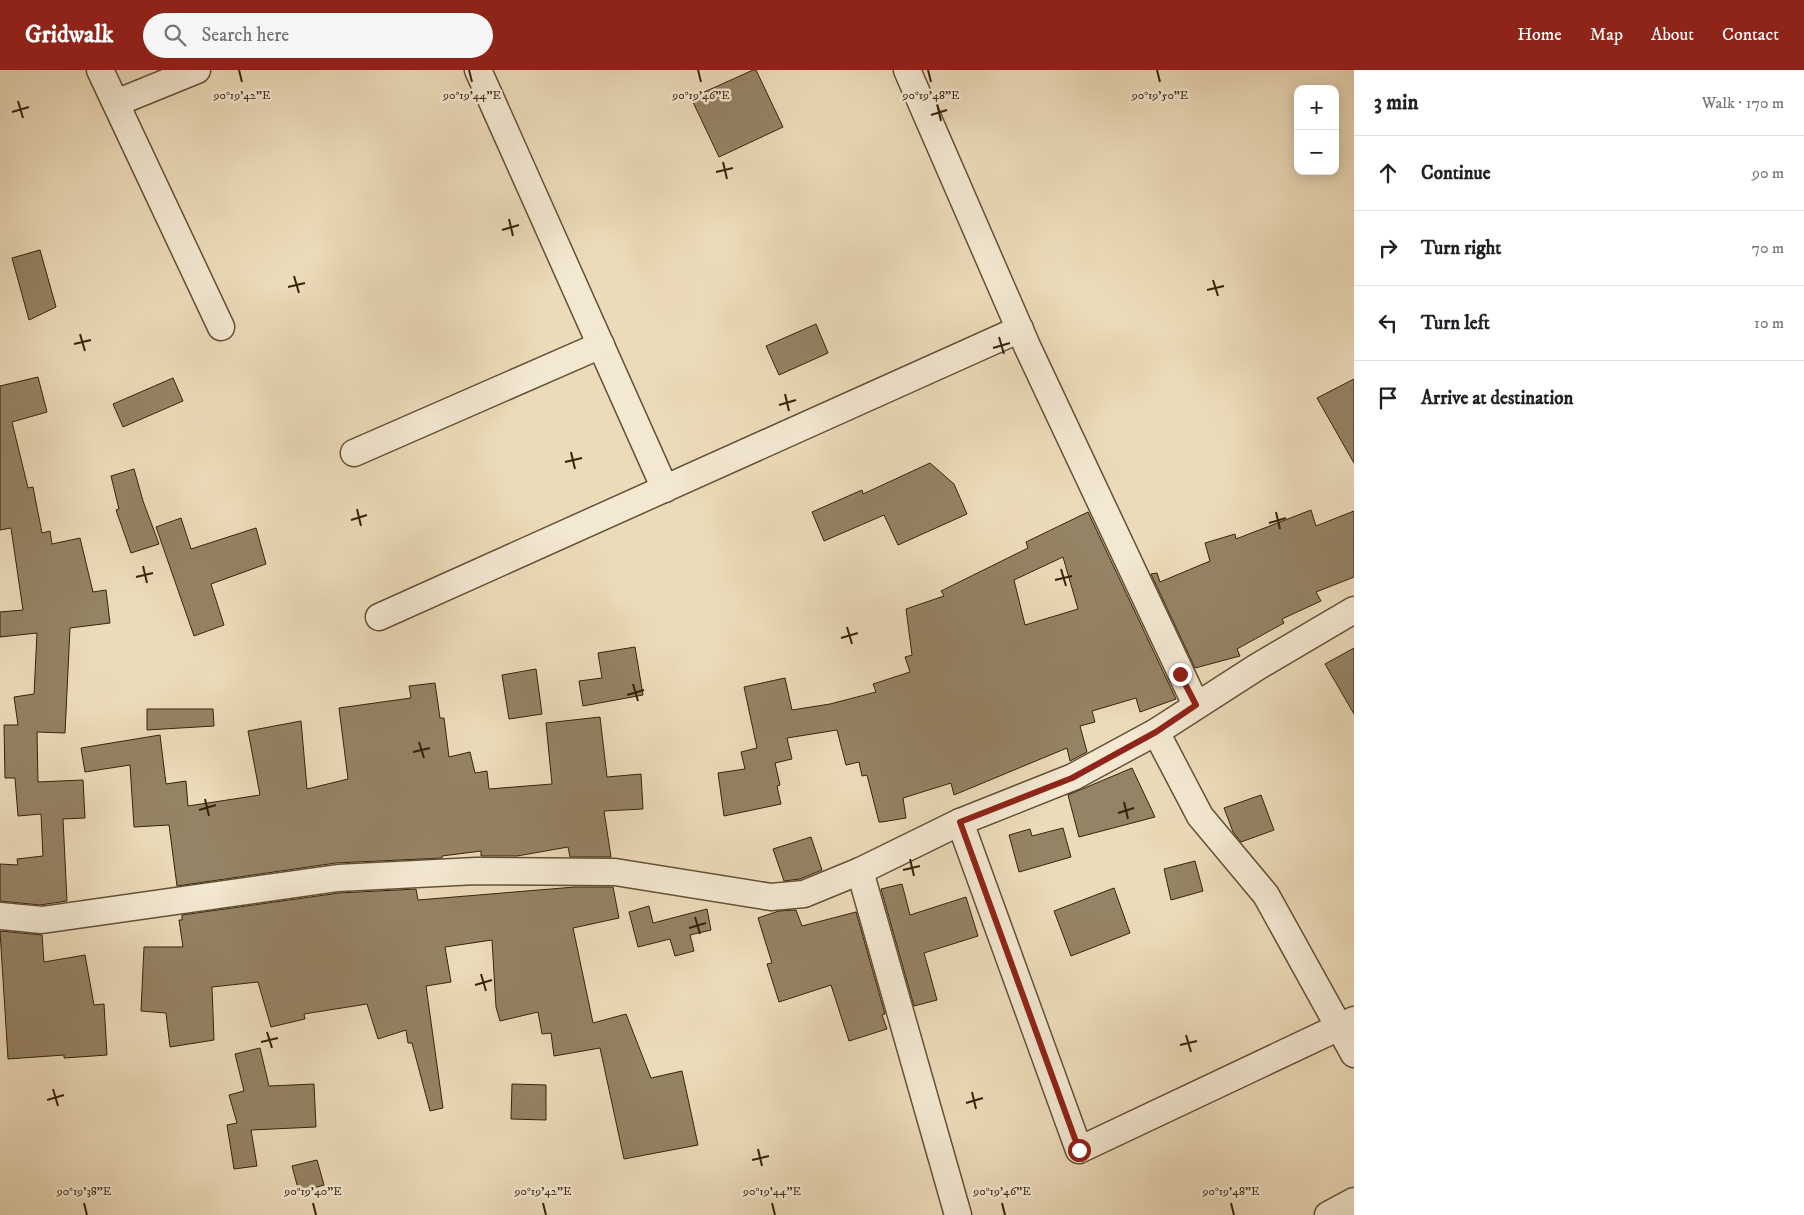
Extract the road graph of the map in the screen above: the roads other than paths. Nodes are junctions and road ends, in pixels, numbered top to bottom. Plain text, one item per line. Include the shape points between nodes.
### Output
1 (100, 70) edge
2 (197, 70) edge
3 (478, 70) edge
4 (907, 70) edge
5 (116, 103) junction
6 (221, 327) dead end
7 (1020, 329) junction
8 (601, 345) junction
9 (354, 454) dead end
10 (665, 489) junction
11 (1354, 610) edge
12 (379, 617) dead end
13 (1196, 705) junction
14 (1156, 732) junction
15 (960, 822) junction
16 (860, 871) junction
17 (0, 916) edge
18 (1347, 1024) edge
19 (1354, 1054) edge
20 (1354, 1201) edge
21 (958, 1215) edge
22 (1328, 1215) edge

1 - 5 street
2 - 5 street
3 - 8 street
4 - 7 street
5 - 6 street
7 - 10 street
7 - 13 street
8 - 9 street
8 - 10 street
10 - 12 street
11 - 13 street
13 - 14 street
14 - 15 street via 1072,778
14 - 18 street via 1200,816 1266,895
15 - 16 street
15 - 18 street via 1079,1150
16 - 17 street via 804,894 771,897 615,872 476,871 338,878 42,920
16 - 21 street
18 - 19 street
20 - 22 street

